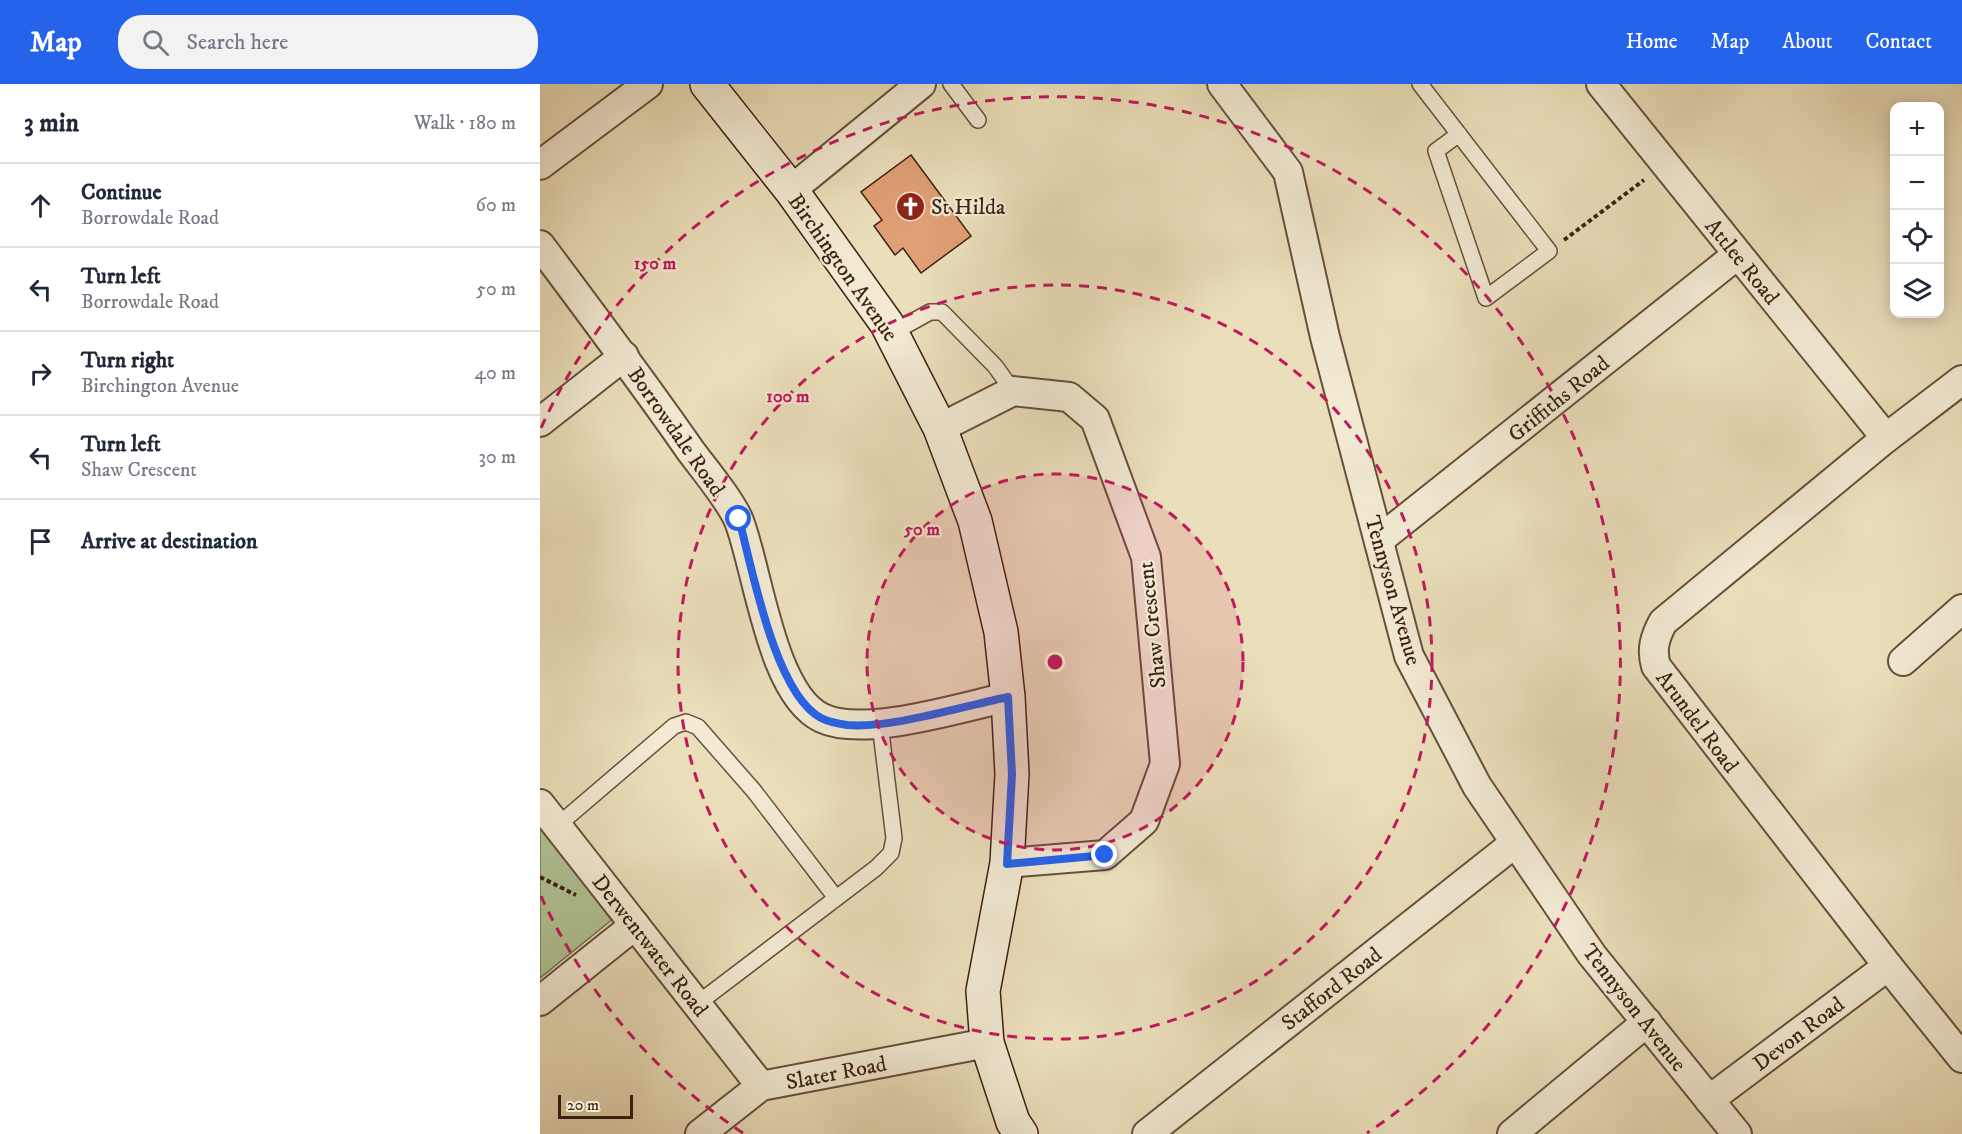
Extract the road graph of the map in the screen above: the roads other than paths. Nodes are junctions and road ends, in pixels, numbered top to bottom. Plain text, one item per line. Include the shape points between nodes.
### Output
1 (648, 84) edge
2 (707, 84) edge
3 (921, 84) edge
4 (951, 84) edge
5 (1222, 84) edge
6 (1420, 84) edge
7 (1601, 84) edge
8 (978, 120) dead end
9 (1459, 134) junction
10 (540, 165) edge
11 (790, 190) junction
12 (540, 245) edge
13 (1737, 255) junction
14 (892, 333) junction
15 (624, 356) junction
16 (1962, 380) edge
17 (1013, 391) junction
18 (540, 422) edge
19 (940, 428) junction
20 (1886, 438) junction
21 (1379, 540) junction
22 (1962, 609) edge
23 (1903, 661) dead end
24 (1008, 697) junction
25 (880, 724) junction
26 (540, 804) edge
27 (557, 826) junction
28 (1515, 843) junction
29 (1007, 864) junction
30 (836, 898) junction
31 (635, 926) junction
32 (1888, 966) junction
33 (540, 1001) edge
34 (697, 1004) junction
35 (1647, 1022) junction
36 (987, 1043) junction
37 (1962, 1058) edge
38 (761, 1086) junction
39 (1709, 1100) junction
40 (700, 1134) edge
41 (1021, 1134) edge
42 (1147, 1134) edge
43 (1512, 1134) edge
44 (1737, 1134) edge

1 - 10 street
2 - 11 street, Birchington Avenue
3 - 11 street
4 - 8 lane
5 - 21 street, Tennyson Avenue via 1288,172 1325,338
6 - 9 lane
7 - 13 street, Attlee Road
9 - 9 lane via 1436,151 1486,298 1549,251
11 - 14 street, Birchington Avenue
12 - 15 street, Borrowdale Road
13 - 20 street, Attlee Road
13 - 21 street, Griffiths Road
14 - 17 lane via 930,312 942,312 995,366
14 - 19 street, Birchington Avenue
15 - 18 street
15 - 25 street, Borrowdale Road via 739,519 776,656 800,699 820,718 847,725
16 - 20 street, Arundel Road
17 - 19 street
17 - 29 street, Shaw Crescent via 1069,397 1095,419 1146,557 1165,764 1144,821 1105,855
19 - 24 street, Birchington Avenue via 975,521 1001,632
20 - 32 street, Arundel Road via 1664,622 1652,655 1656,666
21 - 28 street, Tennyson Avenue via 1409,656 1477,786
22 - 23 street
24 - 25 street, Borrowdale Road
24 - 29 street, Birchington Avenue via 1012,774
25 - 30 lane via 894,838 891,853
26 - 27 street, Derwentwater Road
27 - 30 lane via 674,726 686,722 698,727 754,790
27 - 31 street, Derwentwater Road
28 - 35 street, Tennyson Avenue via 1592,955
28 - 42 street, Stafford Road
29 - 36 street, Birchington Avenue via 983,991
30 - 34 lane
31 - 33 street
31 - 34 street, Derwentwater Road
32 - 37 street, Arundel Road
32 - 39 street, Devon Road
34 - 38 street, Derwentwater Road
35 - 39 street, Tennyson Avenue
35 - 43 street
36 - 38 street, Slater Road
36 - 41 street, Birchington Avenue via 1013,1122
38 - 40 street, Slater Road
39 - 44 street, Tennyson Avenue

